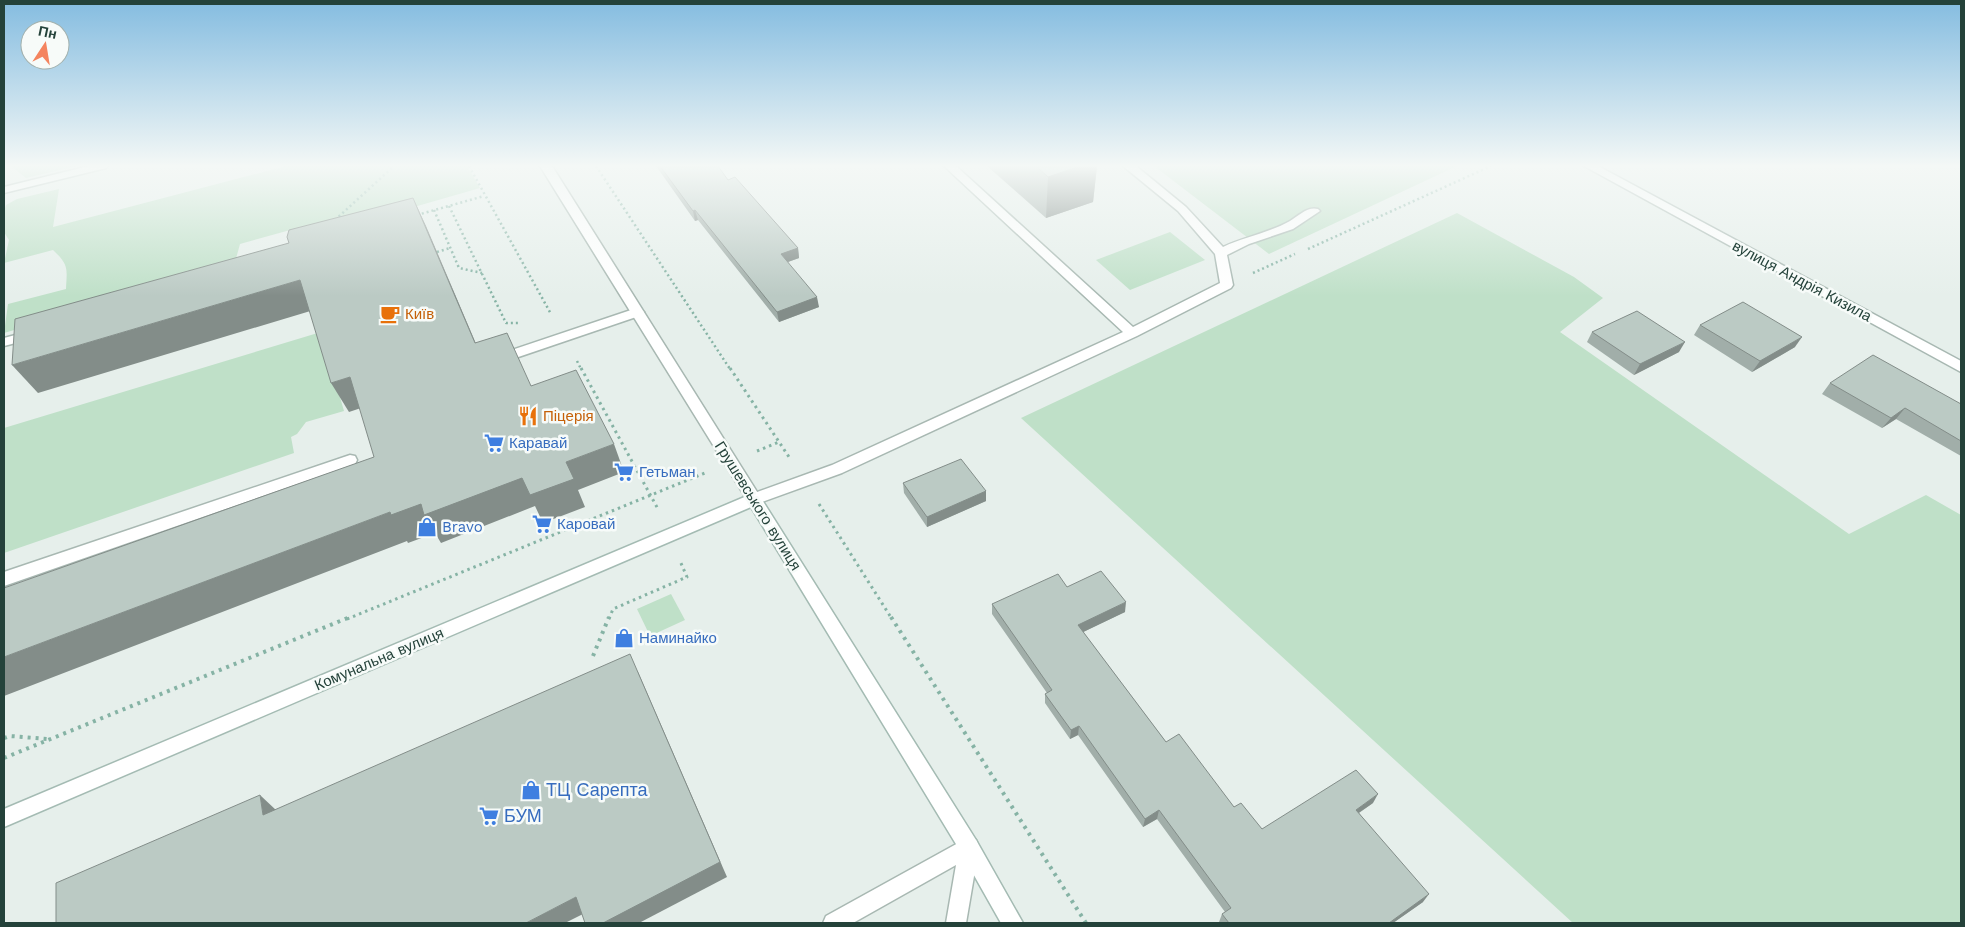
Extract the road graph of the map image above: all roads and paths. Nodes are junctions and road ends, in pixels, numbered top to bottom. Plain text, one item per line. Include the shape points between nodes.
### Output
1 (347, 209) edge
2 (451, 209) edge
3 (491, 209) edge
4 (573, 209) edge
5 (625, 209) edge
6 (997, 209) edge
7 (1182, 209) edge
8 (1395, 209) edge
9 (1670, 209) edge
10 (434, 210) joint
11 (1314, 211) dead end
12 (416, 215) edge
13 (333, 222) edge
14 (450, 248) junction
15 (437, 252) edge
16 (1221, 253) junction
17 (482, 273) junction
18 (1227, 285) junction
19 (637, 312) junction
20 (556, 324) junction
21 (42, 332) edge
22 (1132, 333) junction
23 (563, 337) junction
24 (4, 342) edge
25 (496, 360) edge
26 (1961, 367) edge
27 (779, 442) junction
28 (350, 460) dead end
29 (730, 462) junction
30 (804, 481) junction
31 (651, 494) junction
32 (754, 499) junction
33 (668, 536) junction
34 (4, 579) edge
35 (594, 656) dead end
36 (4, 738) edge
37 (50, 739) junction
38 (4, 758) edge
39 (4, 818) edge
40 (969, 847) junction
41 (833, 923) edge
42 (956, 923) edge
43 (1013, 923) edge
44 (1086, 923) edge

1 - 13 path
2 - 17 path
3 - 20 path
4 - 19 street, Грушевського вулиця
5 - 27 path
6 - 22 street
7 - 16 street
8 - 18 path
9 - 26 street, вулиця Андрія Кизила
10 - 12 path
10 - 14 path
11 - 16 street via 1289,226 1245,240
14 - 15 path
14 - 17 path via 459,268
16 - 18 street
17 - 20 path via 506,323
18 - 22 street, Комунальна вулиця
19 - 23 street
19 - 29 street, Грушевського вулиця
20 - 23 path
21 - 24 street
22 - 30 street, Комунальна вулиця via 837,469
23 - 25 street
23 - 31 path
27 - 29 path
27 - 30 path
28 - 34 street
29 - 31 path
29 - 32 street, Грушевського вулиця
30 - 32 street, Комунальна вулиця
30 - 44 path
31 - 33 path
31 - 37 path
32 - 33 street, Комунальна вулиця
32 - 40 street, Грушевського вулиця
33 - 35 path via 687,577 613,609
33 - 39 street, Комунальна вулиця
36 - 37 path
37 - 38 path
40 - 41 street
40 - 42 street
40 - 43 street, Грушевського вулиця

